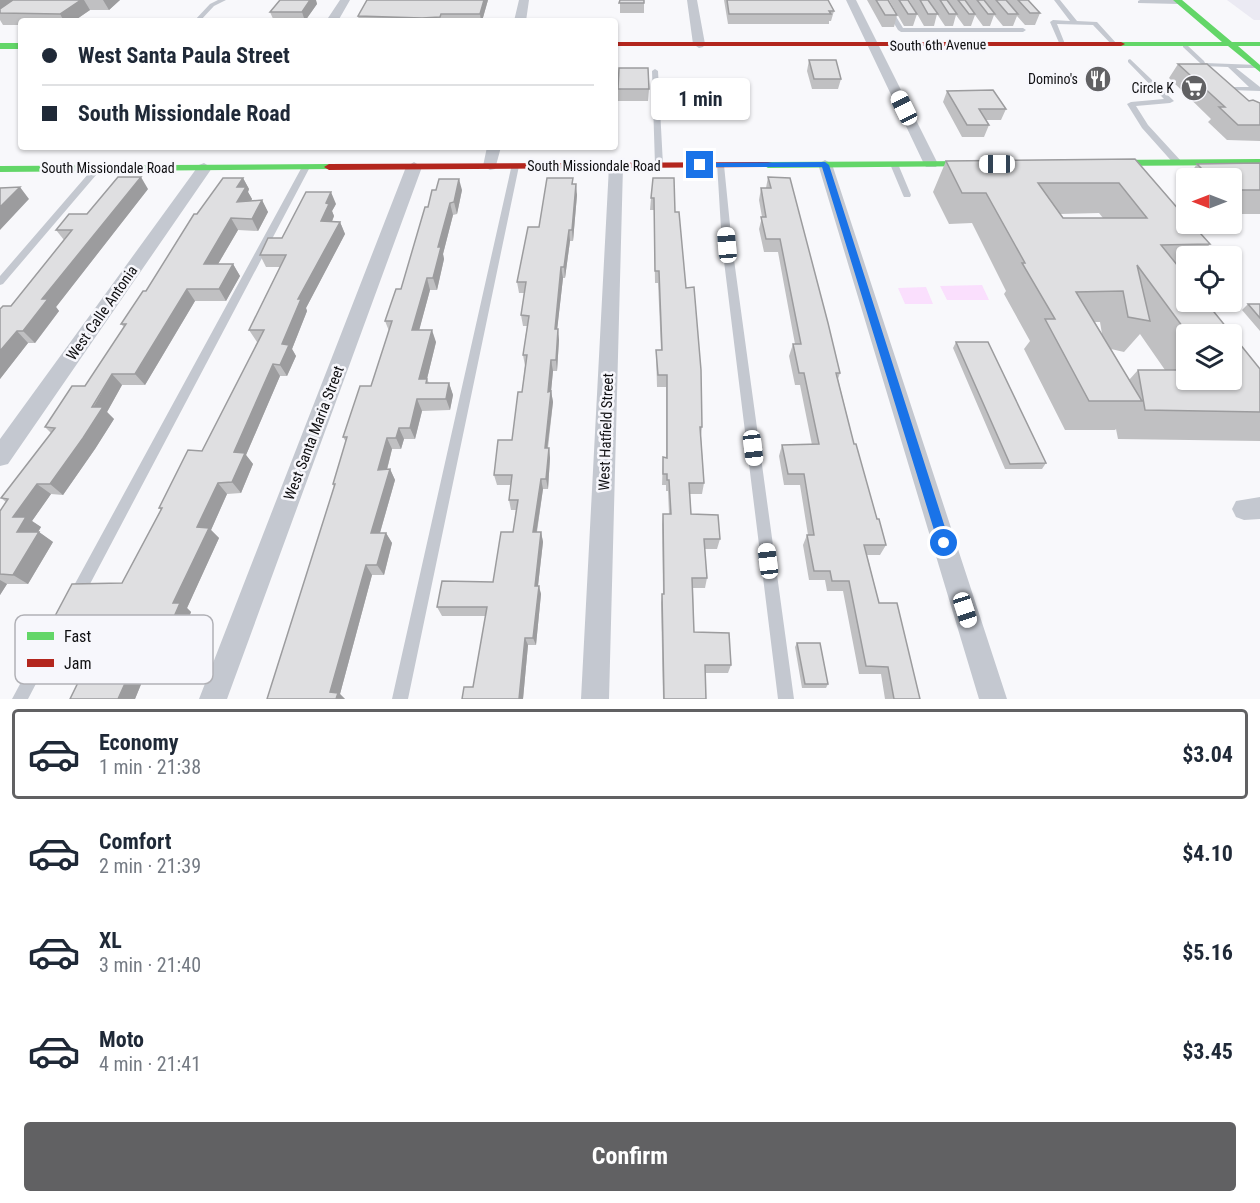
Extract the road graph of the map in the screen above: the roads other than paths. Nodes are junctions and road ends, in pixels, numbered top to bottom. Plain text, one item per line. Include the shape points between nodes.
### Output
1 (223, 0) edge
2 (345, 0) edge
3 (524, 0) edge
4 (692, 0) edge
5 (851, 0) edge
6 (883, 0) edge
7 (1057, 0) edge
8 (1178, 1) edge
9 (1140, 2) dead end
10 (199, 18) edge
11 (334, 18) edge
12 (521, 18) edge
13 (915, 20) edge
14 (935, 20) edge
15 (956, 22) edge
16 (975, 22) edge
17 (994, 22) edge
18 (1016, 22) edge
19 (1075, 23) junction
20 (921, 30) junction
21 (942, 30) junction
22 (961, 30) junction
23 (980, 30) junction
24 (1000, 30) junction
25 (1023, 30) junction
26 (1256, 39) edge
27 (618, 44) edge
28 (699, 44) junction
29 (1035, 44) junction
30 (1062, 44) junction
31 (874, 45) junction
32 (1115, 45) junction
33 (1232, 45) junction
34 (0, 46) edge
35 (18, 46) edge
36 (1185, 46) junction
37 (1130, 61) dead end
38 (1229, 65) junction
39 (1258, 68) edge
40 (655, 71) dead end
41 (1232, 89) edge
42 (1258, 89) edge
43 (493, 150) edge
44 (1082, 163) edge
45 (1178, 163) junction
46 (1259, 163) edge
47 (894, 164) junction
48 (931, 164) junction
49 (1001, 164) edge
50 (659, 165) junction
51 (720, 165) junction
52 (825, 165) junction
53 (490, 166) junction
54 (515, 166) junction
55 (616, 166) junction
56 (306, 167) junction
57 (414, 167) junction
58 (98, 168) junction
59 (204, 168) junction
60 (0, 169) edge
61 (907, 195) dead end
62 (0, 282) edge
63 (0, 458) edge
64 (65, 615) edge
65 (28, 684) edge
66 (20, 699) edge
67 (213, 699) edge
68 (400, 699) edge
69 (595, 699) edge
70 (786, 699) edge
71 (993, 699) edge

1 - 10 lane via 212,4
2 - 11 street
3 - 12 street
4 - 28 street
5 - 31 street
6 - 20 lane via 901,30
7 - 19 lane
8 - 9 lane
8 - 33 street
13 - 20 lane
14 - 21 lane
15 - 22 lane
16 - 23 lane
17 - 24 lane
18 - 25 lane
19 - 30 lane via 1053,22
19 - 32 lane via 1095,23
20 - 21 lane
21 - 22 lane
22 - 23 lane
23 - 24 lane
24 - 25 lane
25 - 29 lane
26 - 33 street, South 6th Avenue
27 - 28 street, South 6th Avenue
28 - 31 street, South 6th Avenue
29 - 30 street, South 6th Avenue
29 - 31 street, South 6th Avenue
30 - 32 street, South 6th Avenue
31 - 48 street
32 - 36 street, South 6th Avenue
33 - 36 street, South 6th Avenue
33 - 39 street
34 - 35 street
36 - 38 lane via 1203,63
37 - 45 lane via 1170,101 1131,104
38 - 39 lane
38 - 42 lane
40 - 50 lane
41 - 42 lane
43 - 53 street
44 - 45 street
45 - 46 street
47 - 48 street, South Missiondale Road
47 - 52 street, South Missiondale Road
47 - 61 lane
48 - 49 street, South Missiondale Road
50 - 51 street, South Missiondale Road
50 - 55 street, South Missiondale Road
51 - 52 street, South Missiondale Road
51 - 70 lane
52 - 71 street
53 - 54 street, South Missiondale Road
53 - 57 street, South Missiondale Road
54 - 55 street, South Missiondale Road
54 - 68 lane
55 - 69 street, West Hatfield Street
56 - 57 street, South Missiondale Road
56 - 59 street, South Missiondale Road
56 - 64 lane
57 - 67 street, West Santa Maria Street
58 - 59 street, South Missiondale Road
58 - 60 street, South Missiondale Road
58 - 62 lane
59 - 63 street, West Calle Antonia
65 - 66 lane

